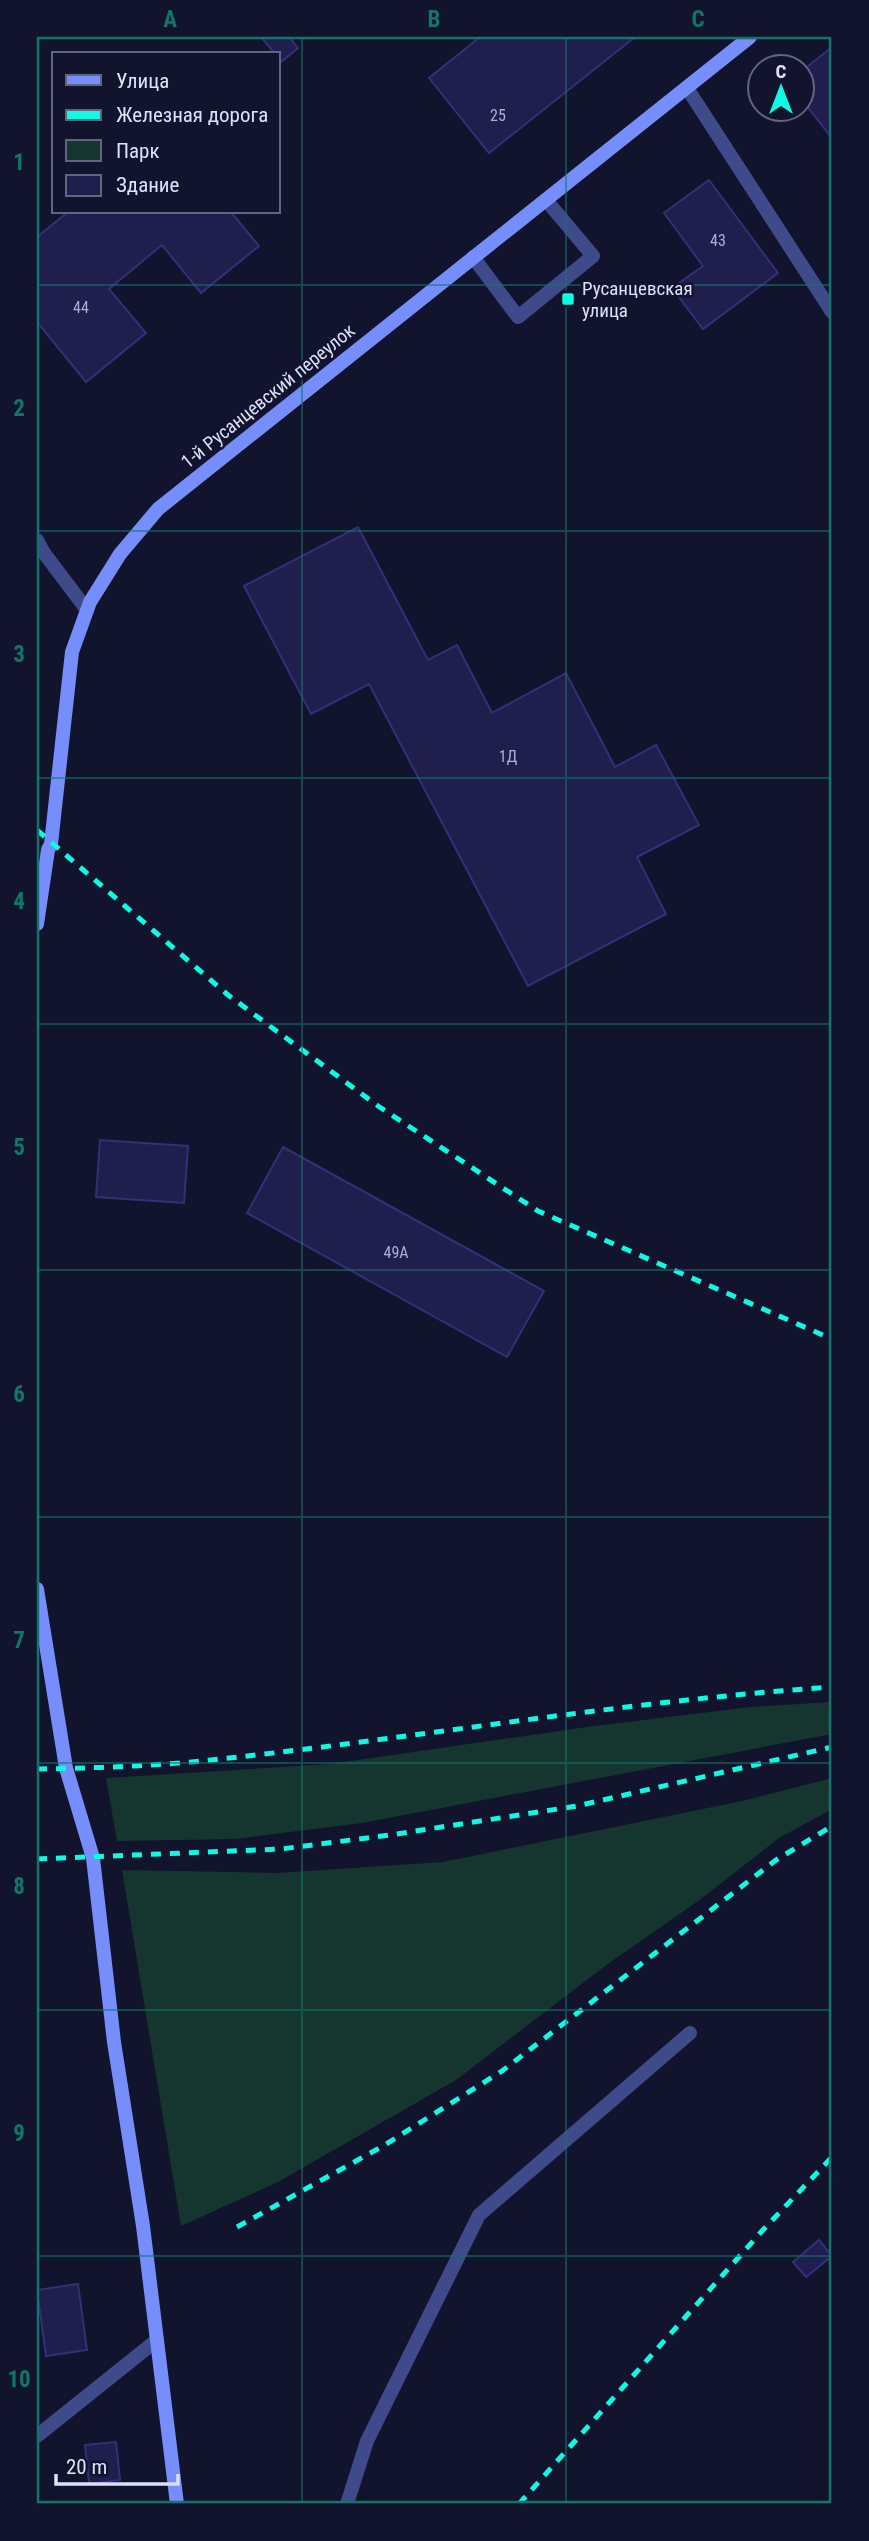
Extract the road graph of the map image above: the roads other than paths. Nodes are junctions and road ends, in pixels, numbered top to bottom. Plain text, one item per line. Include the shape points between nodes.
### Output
1 (750, 37) edge
2 (687, 88) junction
3 (547, 200) junction
4 (473, 257) junction
5 (832, 312) edge
6 (37, 540) edge
7 (87, 610) junction
8 (42, 852) edge
9 (37, 924) edge
10 (37, 1589) edge
11 (690, 2034) dead end
12 (157, 2340) junction
13 (37, 2436) edge
14 (177, 2504) edge
15 (347, 2504) edge

1 - 2 street, 1-й Русанцевский переулок
2 - 3 street, 1-й Русанцевский переулок
2 - 5 street
3 - 4 street, 1-й Русанцевский переулок
3 - 4 street via 593,256 518,317
4 - 7 street, 1-й Русанцевский переулок via 158,509 120,554
6 - 7 street
7 - 8 street, 1-й Русанцевский переулок via 72,652 51,844
8 - 9 street, 1-й Русанцевский переулок
10 - 12 street via 66,1768 93,1858
11 - 15 street via 479,2215 367,2441
12 - 13 street
12 - 14 street

